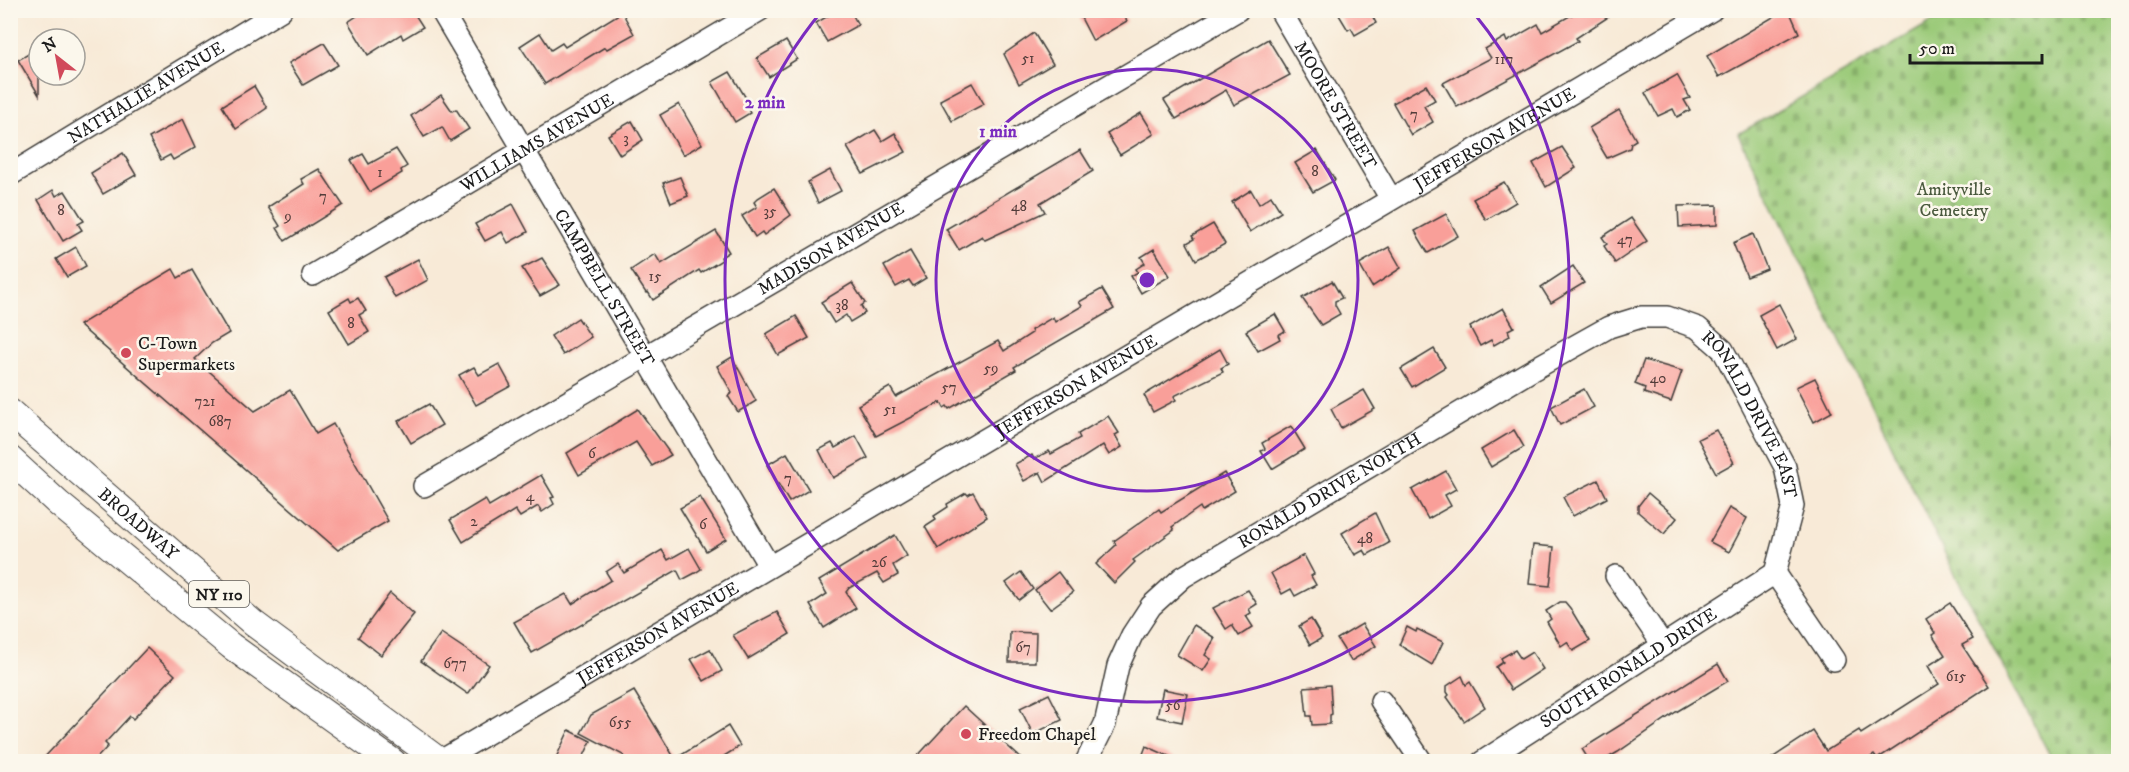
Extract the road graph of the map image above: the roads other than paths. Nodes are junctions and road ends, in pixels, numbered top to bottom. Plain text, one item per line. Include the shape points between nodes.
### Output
1 (281, 10) edge
2 (441, 10) edge
3 (760, 10) edge
4 (1238, 10) edge
5 (1280, 10) edge
6 (1712, 10) edge
7 (523, 149) junction
8 (10, 175) edge
9 (1391, 199) junction
10 (313, 274) dead end
11 (1667, 317) joint
12 (646, 357) junction
13 (10, 411) edge
14 (10, 459) edge
15 (424, 486) dead end
16 (769, 566) junction
17 (1775, 573) junction
18 (1616, 576) dead end
19 (253, 624) junction
20 (1663, 645) junction
21 (231, 646) junction
22 (1834, 660) dead end
23 (1381, 701) dead end
24 (440, 761) edge
25 (393, 762) edge
26 (1086, 762) edge
27 (1422, 762) edge
28 (1482, 762) edge

1 - 8 street, NATHALIE AVENUE
2 - 7 street, CAMPBELL STREET
3 - 7 street, WILLIAMS AVENUE
4 - 12 street, MADISON AVENUE
5 - 9 street, MOORE STREET
6 - 9 street, JEFFERSON AVENUE
7 - 10 street, WILLIAMS AVENUE
7 - 12 street, CAMPBELL STREET
9 - 16 street, JEFFERSON AVENUE
11 - 17 street, RONALD DRIVE EAST via 1698,328 1723,350 1785,467 1793,506
11 - 26 street, RONALD DRIVE NORTH via 1641,317 1609,327 1183,577 1151,606 1132,635 1118,666 1105,724
12 - 15 street, MADISON AVENUE
12 - 16 street, CAMPBELL STREET
13 - 19 main road, BROADWAY / NY 110
14 - 21 main road, BROADWAY / NY 110
16 - 24 street, JEFFERSON AVENUE
17 - 20 street, SOUTH RONALD DRIVE
17 - 22 street
18 - 20 street
19 - 21 main road
19 - 24 main road, BROADWAY / NY 110
20 - 28 street, SOUTH RONALD DRIVE
21 - 25 main road, BROADWAY / NY 110
23 - 27 street

